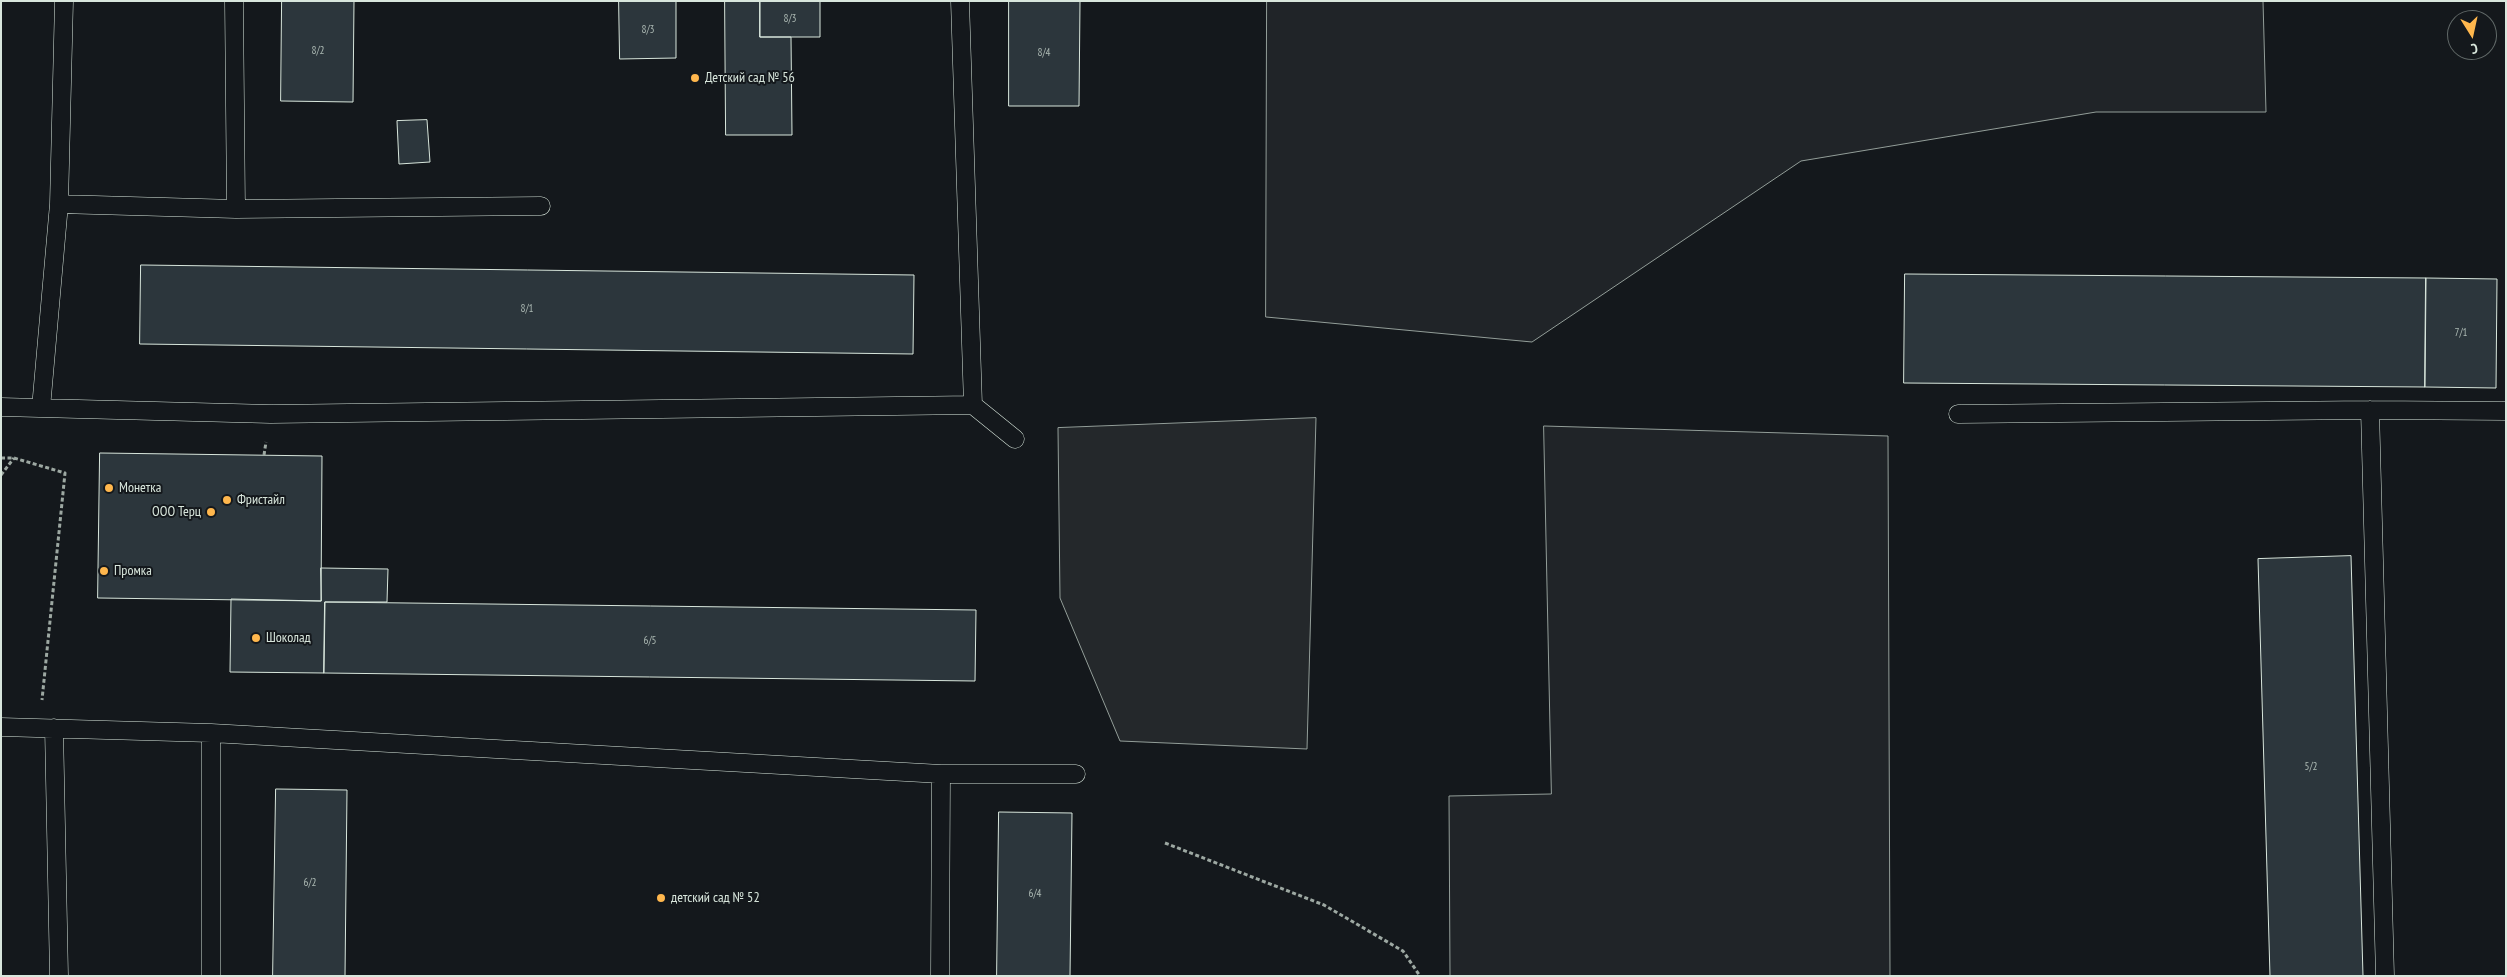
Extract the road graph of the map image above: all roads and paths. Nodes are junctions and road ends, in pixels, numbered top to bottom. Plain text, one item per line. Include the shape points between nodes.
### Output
1 (64, 1) edge
2 (234, 1) edge
3 (960, 1) edge
4 (59, 204) junction
5 (541, 206) dead end
6 (236, 209) junction
7 (973, 405) junction
8 (1, 407) edge
9 (41, 408) junction
10 (2370, 410) junction
11 (2506, 411) edge
12 (1958, 414) dead end
13 (1015, 439) dead end
14 (1, 458) edge
15 (14, 458) junction
16 (1, 475) edge
17 (1, 727) edge
18 (47, 727) junction
19 (212, 733) junction
20 (941, 774) junction
21 (1076, 774) dead end
22 (1165, 843) dead end
23 (59, 976) edge
24 (211, 976) edge
25 (940, 976) edge
26 (1420, 976) edge
27 (2385, 976) edge

1 - 4 lane
2 - 6 lane
3 - 7 lane
4 - 6 lane
4 - 9 lane
5 - 6 lane
7 - 9 lane via 271,414
7 - 13 lane
8 - 9 lane
10 - 11 lane
10 - 12 lane
10 - 27 lane
14 - 15 path
15 - 16 path
15 - 18 path via 65,472
17 - 18 lane
18 - 19 lane
18 - 23 lane
19 - 20 lane
19 - 24 lane
20 - 21 lane
20 - 25 lane
22 - 26 path via 1324,905 1403,951

